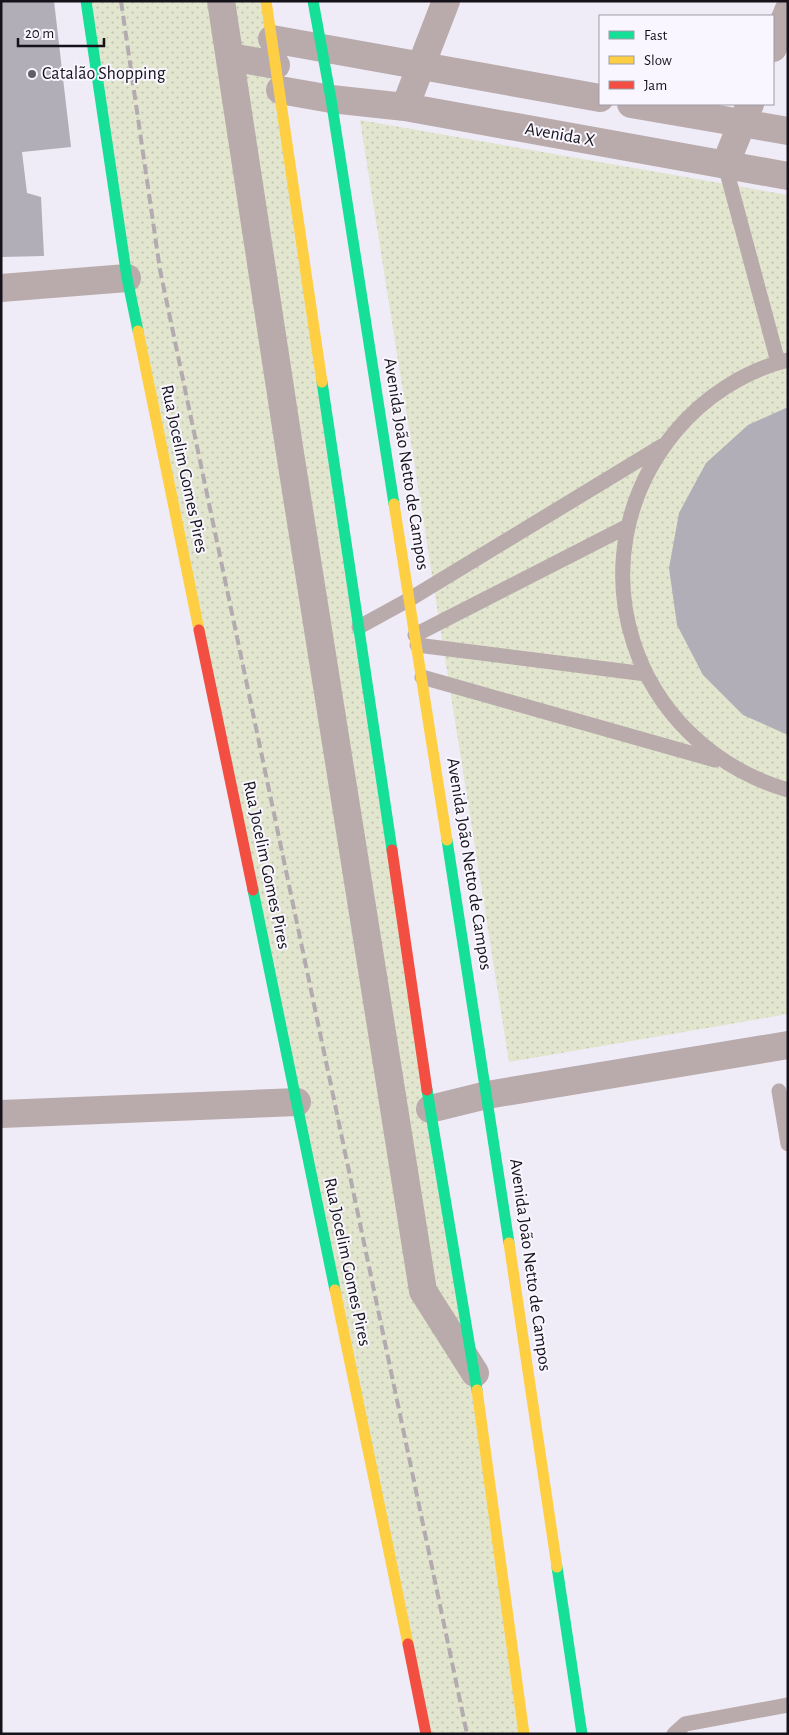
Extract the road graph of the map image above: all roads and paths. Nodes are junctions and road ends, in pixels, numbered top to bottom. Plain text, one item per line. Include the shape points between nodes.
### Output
1 (86, 1) edge
2 (221, 1) edge
3 (266, 1) edge
4 (313, 1) edge
5 (446, 1) edge
6 (788, 11) edge
7 (774, 46) edge
8 (320, 47) junction
9 (230, 57) junction
10 (276, 65) junction
11 (420, 68) junction
12 (599, 98) edge
13 (331, 99) junction
14 (644, 105) edge
15 (405, 108) junction
16 (746, 113) edge
17 (788, 131) edge
18 (725, 165) junction
19 (788, 176) edge
20 (127, 278) junction
21 (1, 288) edge
22 (783, 361) edge
23 (666, 444) junction
24 (628, 526) junction
25 (410, 599) junction
26 (359, 627) junction
27 (416, 640) junction
28 (646, 674) junction
29 (422, 677) junction
30 (726, 764) junction
31 (788, 790) edge
32 (788, 1045) edge
33 (779, 1091) dead end
34 (487, 1095) junction
35 (297, 1102) junction
36 (430, 1109) junction
37 (1, 1114) edge
38 (788, 1144) edge
39 (475, 1373) junction
40 (788, 1705) edge
41 (426, 1734) edge
42 (524, 1734) edge
43 (582, 1734) edge
44 (674, 1734) edge

1 - 20 street, Rua Jocelim Gomes Pires
2 - 9 street
3 - 10 street
4 - 8 street, Avenida João Netto de Campos
5 - 11 street
6 - 7 street
8 - 10 street
8 - 11 street
8 - 13 street, Avenida João Netto de Campos
9 - 10 street
9 - 39 street via 423,1291
10 - 13 street, Avenida X
10 - 26 street
11 - 12 street
11 - 15 street
13 - 15 street, Avenida X
13 - 25 street, Avenida João Netto de Campos
14 - 16 street
15 - 18 street, Avenida X
16 - 17 street
16 - 18 street
18 - 19 street, Avenida X
18 - 22 lane
20 - 21 street
20 - 35 street, Rua Jocelim Gomes Pires
22 - 23 lane via 744,377 704,402
23 - 24 lane via 637,497
23 - 25 lane
24 - 27 lane
24 - 28 lane via 623,568 624,602
25 - 26 lane
25 - 27 street, Avenida João Netto de Campos
26 - 36 street
27 - 28 lane
27 - 29 street, Avenida João Netto de Campos
28 - 30 lane via 680,724
29 - 30 lane
29 - 34 street, Avenida João Netto de Campos
30 - 31 lane via 748,776
32 - 34 street
33 - 38 lane
34 - 36 street
34 - 43 street, Avenida João Netto de Campos
35 - 37 street
35 - 41 street, Rua Jocelim Gomes Pires
36 - 39 street
39 - 42 street
40 - 44 lane via 685,1724

